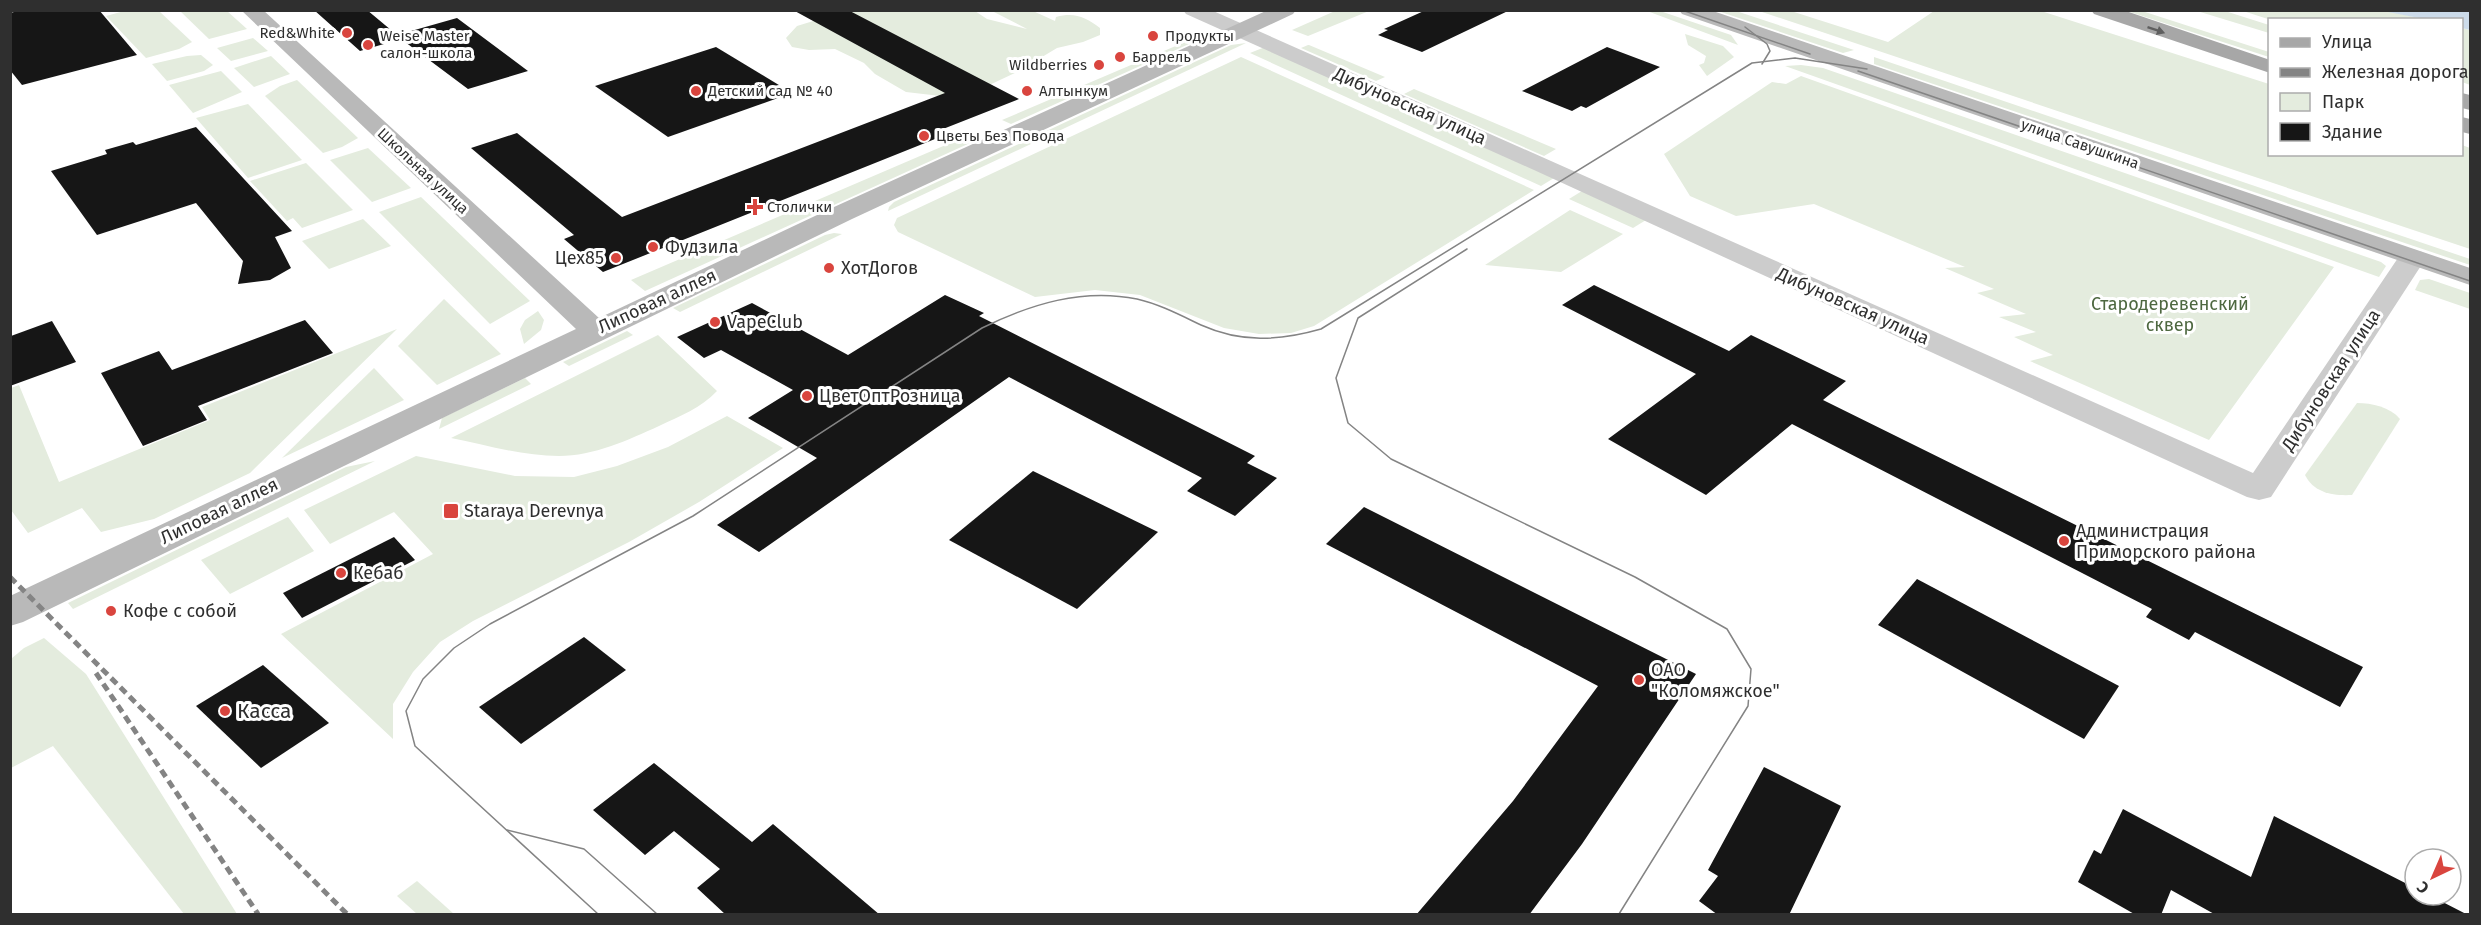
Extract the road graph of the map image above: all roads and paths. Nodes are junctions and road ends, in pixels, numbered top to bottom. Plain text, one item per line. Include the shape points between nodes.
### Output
1 (251, 10) edge
2 (1193, 10) edge
3 (1286, 10) edge
4 (1689, 10) edge
5 (2101, 10) edge
6 (1240, 30) junction
7 (2268, 66) edge
8 (2412, 258) junction
9 (2470, 278) edge
10 (596, 331) junction
11 (22, 607) edge

1 - 10 main road, Школьная улица
2 - 6 street, Дибуновская улица
3 - 6 main road, Липовая аллея
4 - 8 main road, улица Савушкина
5 -> 7 main road
6 - 8 street, Дибуновская улица via 2259,489
6 - 10 main road, Липовая аллея
8 - 9 main road, улица Савушкина
10 - 11 main road, Липовая аллея

